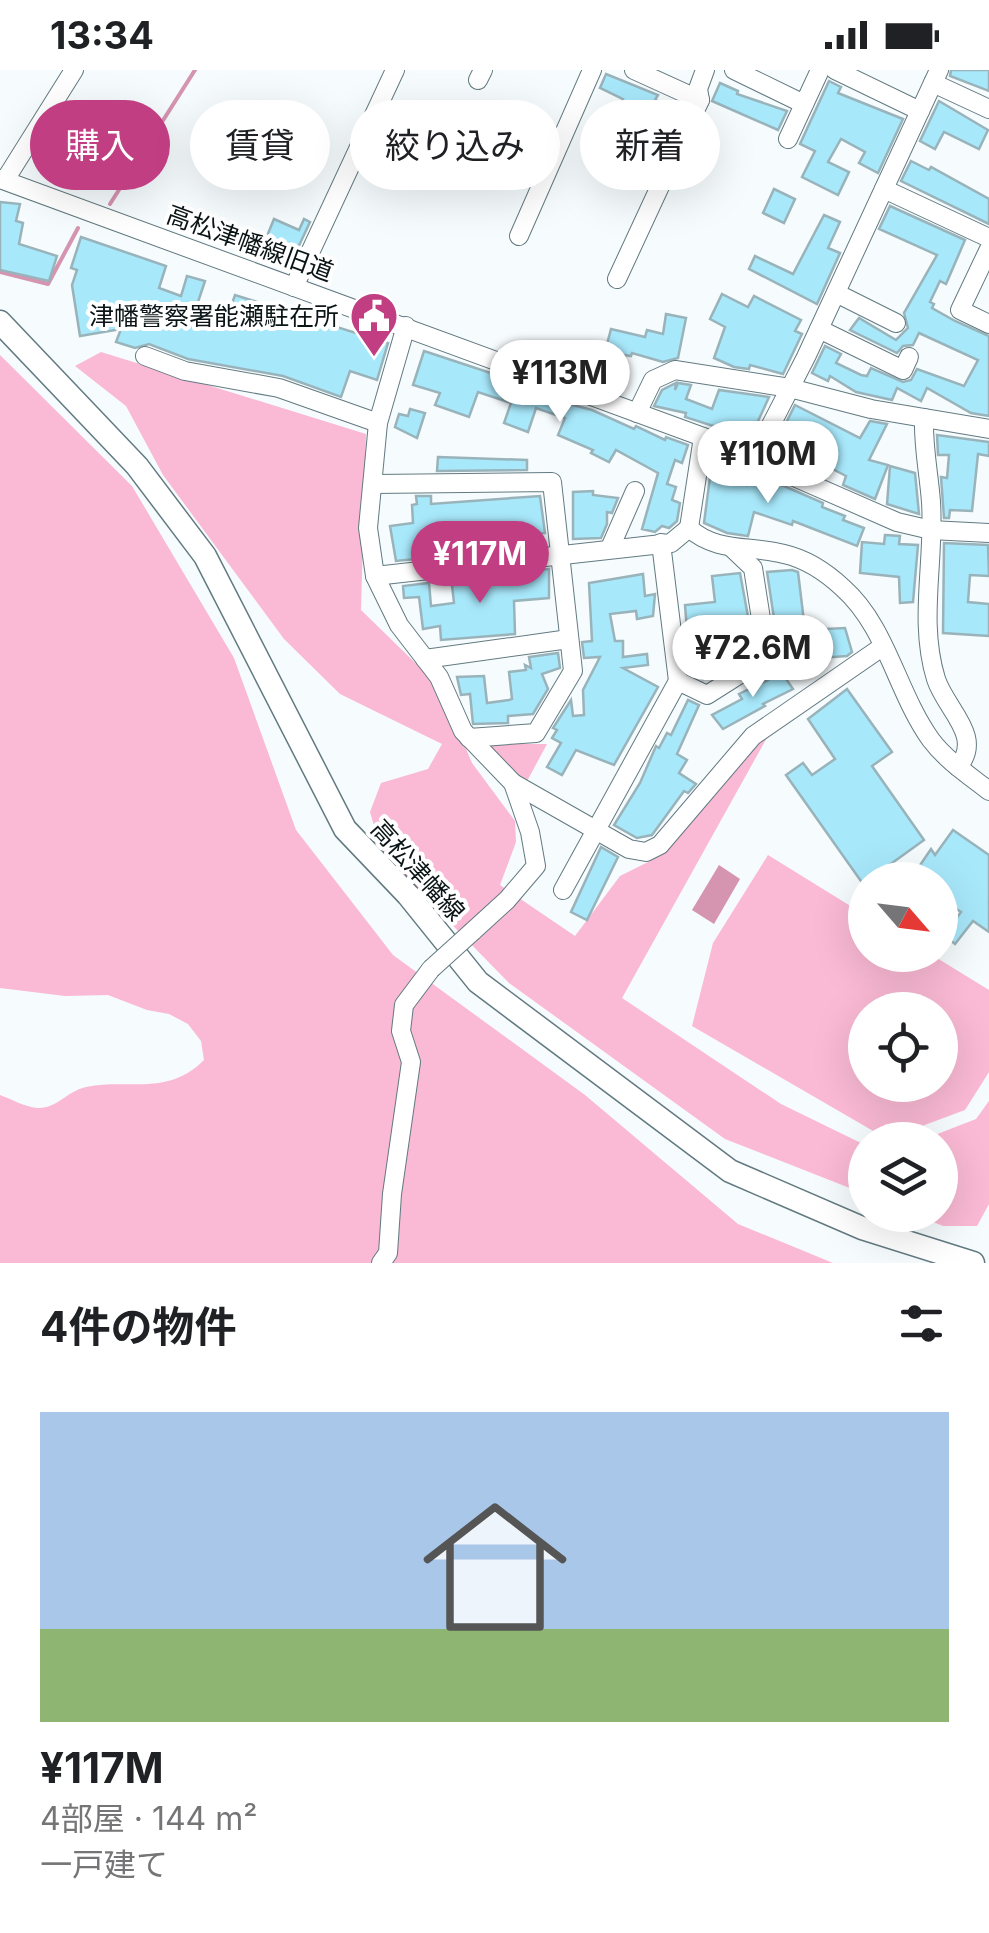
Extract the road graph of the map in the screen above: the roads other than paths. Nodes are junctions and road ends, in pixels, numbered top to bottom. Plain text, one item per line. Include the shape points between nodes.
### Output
1 (74, 70) edge
2 (395, 70) edge
3 (592, 70) edge
4 (634, 70) edge
5 (705, 70) edge
6 (734, 70) edge
7 (820, 70) edge
8 (835, 70) edge
9 (936, 76) edge
10 (700, 100) joint
11 (804, 104) junction
12 (989, 109) edge
13 (920, 112) junction
14 (788, 139) dead end
15 (3, 180) edge
16 (884, 189) junction
17 (658, 190) edge
18 (518, 236) dead end
19 (989, 238) edge
20 (989, 249) edge
21 (617, 280) dead end
22 (294, 287) junction
23 (836, 293) junction
24 (0, 322) edge
25 (896, 322) dead end
26 (989, 324) edge
27 (406, 326) junction
28 (819, 330) junction
29 (145, 356) dead end
30 (909, 358) dead end
31 (790, 388) junction
32 (637, 412) junction
33 (924, 418) junction
34 (378, 423) junction
35 (989, 429) edge
36 (703, 437) junction
37 (753, 460) junction
38 (374, 484) junction
39 (635, 490) dead end
40 (689, 528) junction
41 (931, 530) junction
42 (989, 533) edge
43 (661, 544) junction
44 (610, 548) junction
45 (731, 548) junction
46 (558, 554) junction
47 (375, 576) junction
48 (569, 638) junction
49 (882, 647) junction
50 (425, 659) junction
51 (678, 681) junction
52 (469, 738) junction
53 (958, 766) junction
54 (513, 783) junction
55 (989, 791) edge
56 (594, 830) junction
57 (562, 890) dead end
58 (381, 1263) edge
59 (973, 1263) edge

1 - 15 street
2 - 22 street
3 - 18 street
4 - 10 street
5 - 10 street
6 - 11 street
7 - 11 street
8 - 13 street
9 - 12 street
9 - 13 street
11 - 14 street
13 - 16 street
15 - 22 street, 高松津幡線旧道
16 - 19 street
16 - 23 street
17 - 21 street
20 - 26 street via 960,310
22 - 27 street, 高松津幡線旧道
23 - 25 street
23 - 28 street
24 - 59 main road, 高松津幡線 via 137,466 205,556 345,829 478,982 730,1170 862,1228
27 - 32 street, 高松津幡線旧道
27 - 34 street
28 - 30 street via 903,370
28 - 31 street
29 - 34 street via 185,371 279,388
31 - 32 street via 662,372
31 - 33 street
31 - 37 street
32 - 36 street, 高松津幡線旧道
33 - 35 street
33 - 41 street
34 - 38 street
36 - 37 street, 高松津幡線旧道
36 - 40 street
37 - 41 street, 高松津幡線旧道
38 - 46 street via 552,482
38 - 47 street via 368,528
39 - 44 street
40 - 43 street
40 - 45 street
41 - 42 street, 高松津幡線旧道
41 - 53 street via 929,646 942,694 969,744
43 - 44 street
43 - 51 street
44 - 46 street
45 - 49 street via 782,553 813,565 863,609
45 - 51 street via 753,568 767,657 707,695
46 - 47 street
46 - 48 street
47 - 50 street
48 - 50 street
48 - 52 street via 573,671 536,734
49 - 53 street via 933,743
49 - 56 street via 753,736 660,845 629,850
50 - 52 street
51 - 56 street
52 - 54 street
53 - 55 street
54 - 56 street
54 - 58 street, bridge via 536,866 431,969 404,1005 401,1031 412,1062 388,1253
56 - 57 street

